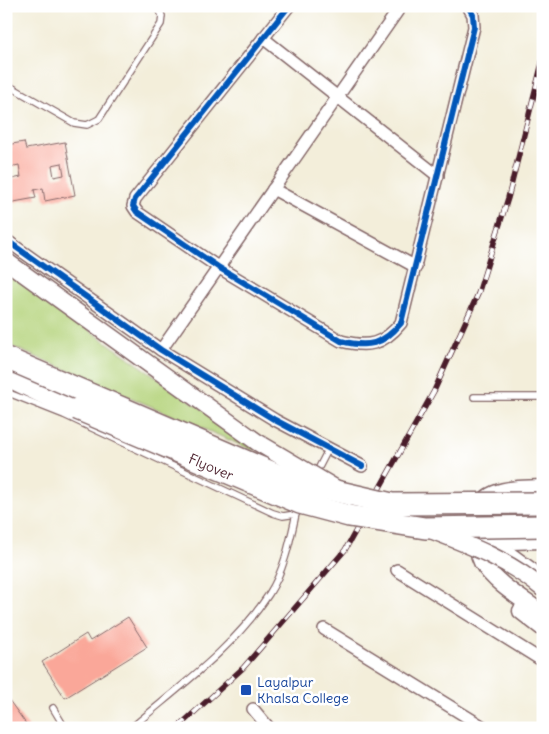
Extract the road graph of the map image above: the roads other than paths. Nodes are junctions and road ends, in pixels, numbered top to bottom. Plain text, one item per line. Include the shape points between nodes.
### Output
1 (158, 6) edge
2 (289, 6) edge
3 (402, 6) edge
4 (468, 6) edge
5 (263, 38) junction
6 (6, 84) edge
7 (338, 97) junction
8 (438, 176) junction
9 (273, 189) junction
10 (6, 240) edge
11 (6, 261) edge
12 (218, 267) junction
13 (416, 267) junction
14 (161, 350) junction
15 (6, 358) edge
16 (6, 375) edge
17 (6, 392) edge
18 (474, 397) dead end
19 (543, 398) edge
20 (329, 448) junction
21 (362, 466) dead end
22 (543, 488) edge
23 (308, 490) dead end
24 (343, 493) junction
25 (304, 498) dead end
26 (543, 503) edge
27 (296, 514) junction
28 (543, 526) edge
29 (425, 528) junction
30 (543, 540) edge
31 (476, 542) junction
32 (397, 570) dead end
33 (491, 572) junction
34 (543, 580) edge
35 (543, 589) edge
36 (543, 614) edge
37 (543, 628) edge
38 (324, 629) dead end
39 (543, 661) edge
40 (53, 708) dead end
41 (253, 709) dead end
42 (65, 728) edge
43 (131, 728) edge
44 (269, 728) edge
45 (485, 728) edge

1 - 6 lane via 161,24 99,119 87,125 74,123
2 - 5 street
3 - 7 street
4 - 8 street via 474,27
5 - 7 street
5 - 12 street via 134,199 133,206 137,212
7 - 8 street
7 - 9 street
8 - 13 street
9 - 12 street
9 - 13 street
10 - 14 street
11 - 24 street, Flyover, bridge via 258,442
12 - 13 street via 340,341 357,345 374,344 390,336 401,323
12 - 14 street
14 - 20 street via 275,420
15 - 24 highway, Flyover, bridge via 292,480
16 - 29 highway, Flyover, bridge via 77,409 300,503 349,516
17 - 27 lane via 64,415 273,513 283,516
18 - 19 lane
20 - 21 street
20 - 23 lane
22 - 31 street via 497,492 483,501 475,518
24 - 26 highway, Flyover, bridge via 392,504
25 - 27 lane
27 - 43 lane via 287,554 270,593 248,623 214,657
28 - 29 highway, Flyover, bridge
29 - 35 street, Flyover, bridge via 509,564
30 - 31 street
31 - 33 street via 482,562
31 - 34 street via 510,555
32 - 39 street
33 - 36 street
33 - 37 street via 499,593
38 - 45 street
40 - 42 lane
41 - 44 street

